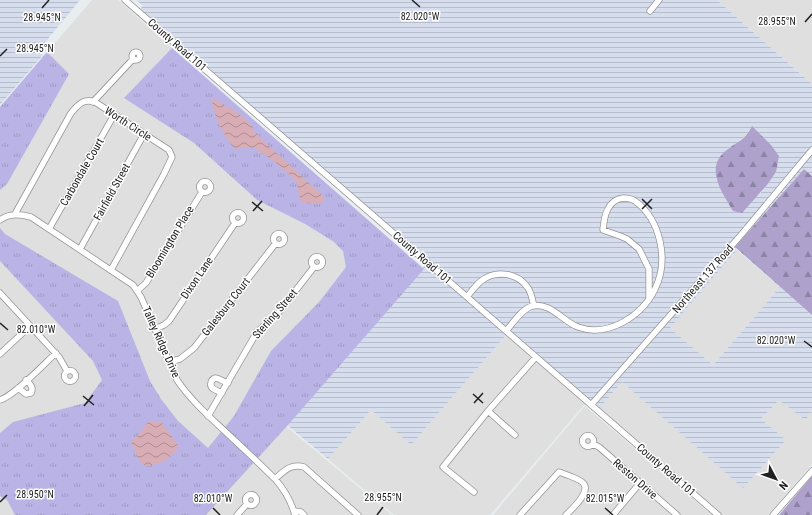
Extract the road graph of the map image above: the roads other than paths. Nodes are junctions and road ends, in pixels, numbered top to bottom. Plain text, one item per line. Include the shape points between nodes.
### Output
1 (125, 0) edge
2 (660, 0) edge
3 (650, 11) dead end
4 (134, 59) dead end
5 (93, 102) junction
6 (114, 115) junction
7 (144, 134) junction
8 (812, 150) edge
9 (202, 192) dead end
10 (15, 214) junction
11 (0, 220) edge
12 (234, 222) dead end
13 (49, 229) junction
14 (276, 244) dead end
15 (80, 250) junction
16 (314, 267) dead end
17 (111, 270) junction
18 (137, 291) junction
19 (0, 293) edge
20 (467, 297) junction
21 (650, 297) junction
22 (5, 299) junction
23 (0, 304) edge
24 (534, 306) junction
25 (30, 326) junction
26 (154, 329) junction
27 (506, 331) junction
28 (56, 353) junction
29 (0, 354) edge
30 (536, 357) junction
31 (169, 362) junction
32 (67, 371) dead end
33 (26, 380) junction
34 (228, 383) junction
35 (18, 388) junction
36 (222, 394) junction
37 (0, 400) edge
38 (591, 405) junction
39 (488, 411) junction
40 (208, 416) junction
41 (515, 435) dead end
42 (593, 444) dead end
43 (812, 470) edge
44 (275, 479) junction
45 (640, 483) junction
46 (474, 492) dead end
47 (247, 504) dead end
48 (294, 513) edge
49 (616, 514) edge
50 (237, 515) edge
51 (304, 515) edge
52 (358, 515) edge
53 (520, 515) edge
54 (566, 515) edge
55 (676, 515) edge
56 (718, 515) edge
57 (773, 515) edge

1 - 20 street, County Road 101
2 - 3 street
4 - 5 street
5 - 6 street, Worth Circle
5 - 10 street, Worth Circle via 86,100 71,113
6 - 7 street, Worth Circle
6 - 13 street, Carbondale Court
7 - 15 street, Fairfield Street
7 - 17 street, Worth Circle via 168,150 171,161
8 - 38 street, Northeast 137 Road via 741,235
9 - 18 street, Bloomington Place via 146,283
10 - 11 street
10 - 13 street, Talley Ridge Drive via 30,217
12 - 26 street, Dixon Lane via 169,321
13 - 15 street, Talley Ridge Drive
14 - 31 street, Galesburg Court via 194,348 180,359
15 - 17 street, Talley Ridge Drive
16 - 34 street, Sterling Street via 278,313 257,332
17 - 18 street, Talley Ridge Drive via 127,280
18 - 26 street, Talley Ridge Drive
19 - 22 street
20 - 24 street via 486,277 506,274 518,278 526,285
20 - 27 street, County Road 101
21 - 21 street via 649,269 639,249 627,239 602,230 606,212 618,199 627,198 634,201 646,213 658,234 661,270
21 - 24 street via 634,316 624,323 599,329 578,327 550,309
22 - 23 street
22 - 25 street
24 - 27 street via 520,314
25 - 28 street
25 - 29 street
26 - 31 street, Talley Ridge Drive
27 - 30 street, County Road 101
28 - 32 street
28 - 33 street
30 - 38 street, County Road 101
30 - 39 street
31 - 40 street, Talley Ridge Drive via 184,390
33 - 35 street
33 - 35 street via 32,386 32,391 26,394
34 - 36 street, Sterling Street
34 - 36 street via 217,378 212,380 210,384
35 - 37 street
36 - 40 street, Sterling Street
38 - 56 street, County Road 101
39 - 41 street
39 - 46 street via 443,467
40 - 44 street, Talley Ridge Drive
42 - 45 street, Reston Drive via 600,447
43 - 57 street
44 - 48 street, Talley Ridge Drive
44 - 52 street via 291,466 304,467
45 - 49 street
45 - 55 street, Reston Drive
47 - 50 street
48 - 51 street, Talley Ridge Drive via 300,512
53 - 54 street via 559,472 581,481 585,489

